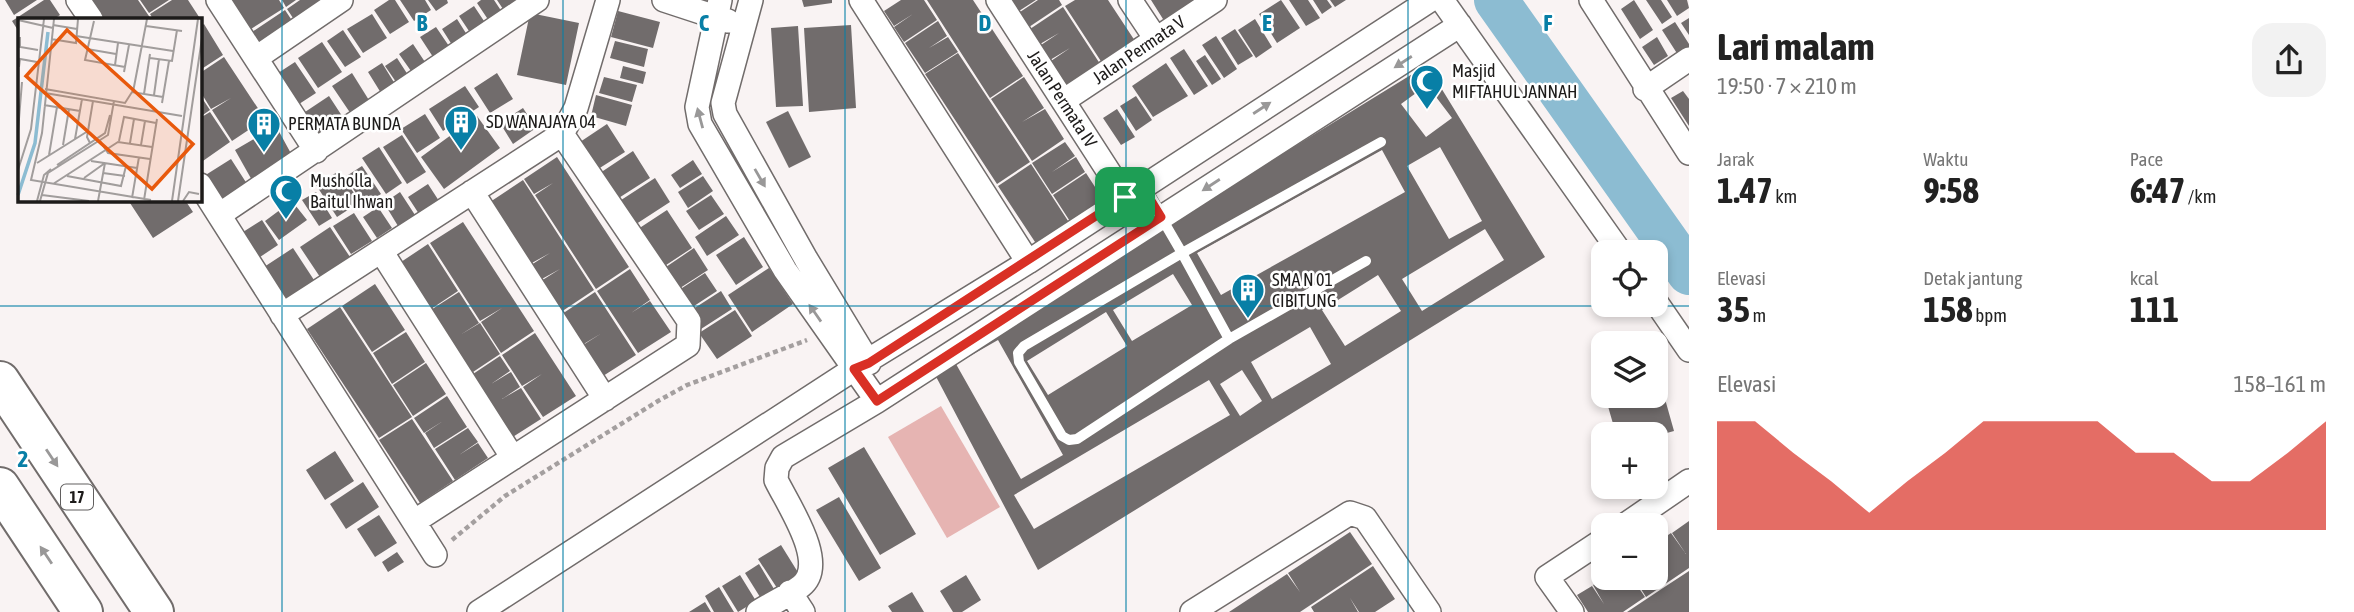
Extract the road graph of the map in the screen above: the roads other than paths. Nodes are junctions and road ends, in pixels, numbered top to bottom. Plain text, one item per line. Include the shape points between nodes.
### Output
1 (78, 0) edge
2 (218, 0) edge
3 (341, 0) edge
4 (537, 0) edge
5 (608, 0) edge
6 (664, 0) edge
7 (751, 0) edge
8 (998, 0) edge
9 (1130, 0) edge
10 (1214, 0) edge
11 (1430, 0) edge
12 (1441, 0) edge
13 (1591, 0) edge
14 (865, 3) edge
15 (718, 8) edge
16 (90, 18) edge
17 (1460, 25) junction
18 (744, 26) junction
19 (1156, 39) junction
20 (256, 58) junction
21 (1689, 59) edge
22 (1645, 89) junction
23 (1063, 101) junction
24 (735, 133) junction
25 (562, 134) junction
26 (1381, 142) dead end
27 (712, 147) junction
28 (316, 151) junction
29 (1689, 153) edge
30 (201, 187) edge
31 (472, 192) junction
32 (1134, 192) junction
33 (219, 215) junction
34 (1161, 217) junction
35 (1612, 240) edge
36 (380, 251) junction
37 (1182, 253) junction
38 (806, 259) junction
39 (1367, 261) dead end
40 (1028, 262) junction
41 (785, 270) junction
42 (282, 315) junction
43 (1666, 317) edge
44 (1229, 339) junction
45 (1689, 350) edge
46 (861, 366) junction
47 (0, 381) edge
48 (605, 399) junction
49 (877, 401) junction
50 (513, 458) junction
51 (1689, 481) edge
52 (0, 487) edge
53 (1642, 513) edge
54 (415, 521) junction
55 (1591, 548) edge
56 (435, 555) road end
57 (790, 592) junction
58 (1420, 609) edge
59 (83, 612) edge
60 (154, 612) edge
61 (479, 612) edge
62 (758, 612) edge
63 (803, 612) edge
64 (1192, 612) edge
65 (1572, 612) edge

1 - 16 street
2 - 20 street
3 - 20 street
4 - 28 street
5 - 25 street via 576,108
6 - 15 street
7 - 18 street
8 - 23 street, Jalan Permata IV
9 - 19 street
10 - 19 street, Jalan Permata V
32 -> 11 street
12 - 17 street
13 - 22 street
14 - 40 street
15 - 18 street
27 -> 15 street via 696,107
17 -> 34 street
17 - 35 street
18 - 24 street via 723,103
19 - 23 street, Jalan Permata V
20 - 28 street
21 - 22 street
22 - 29 street
23 - 32 street, Jalan Permata IV
24 - 27 street
24 -> 38 street
25 - 31 street
25 - 48 street via 691,326 688,345
26 - 37 lane
27 - 41 street
28 - 33 street
30 - 33 street
31 - 36 street
31 - 48 street
32 - 34 lane
32 - 40 street
33 - 42 street
34 - 37 lane
34 - 49 street
36 - 42 street
36 - 50 street
37 - 44 lane
37 - 44 lane via 1024,346 1019,362 1062,436 1069,440
38 - 41 street
38 - 46 street
39 - 44 lane
40 - 46 street
46 -> 41 street via 828,332
42 - 54 street
43 - 45 street
46 - 49 street
46 - 61 street
47 -> 60 highway, 17
48 - 50 street
49 - 57 street via 783,457 777,468 776,480 811,557 807,579
50 - 54 street
51 - 53 street
59 -> 52 highway
54 - 56 street
55 - 65 street via 1547,578
57 - 62 street
57 - 63 street
58 - 64 street via 1365,518 1350,513

